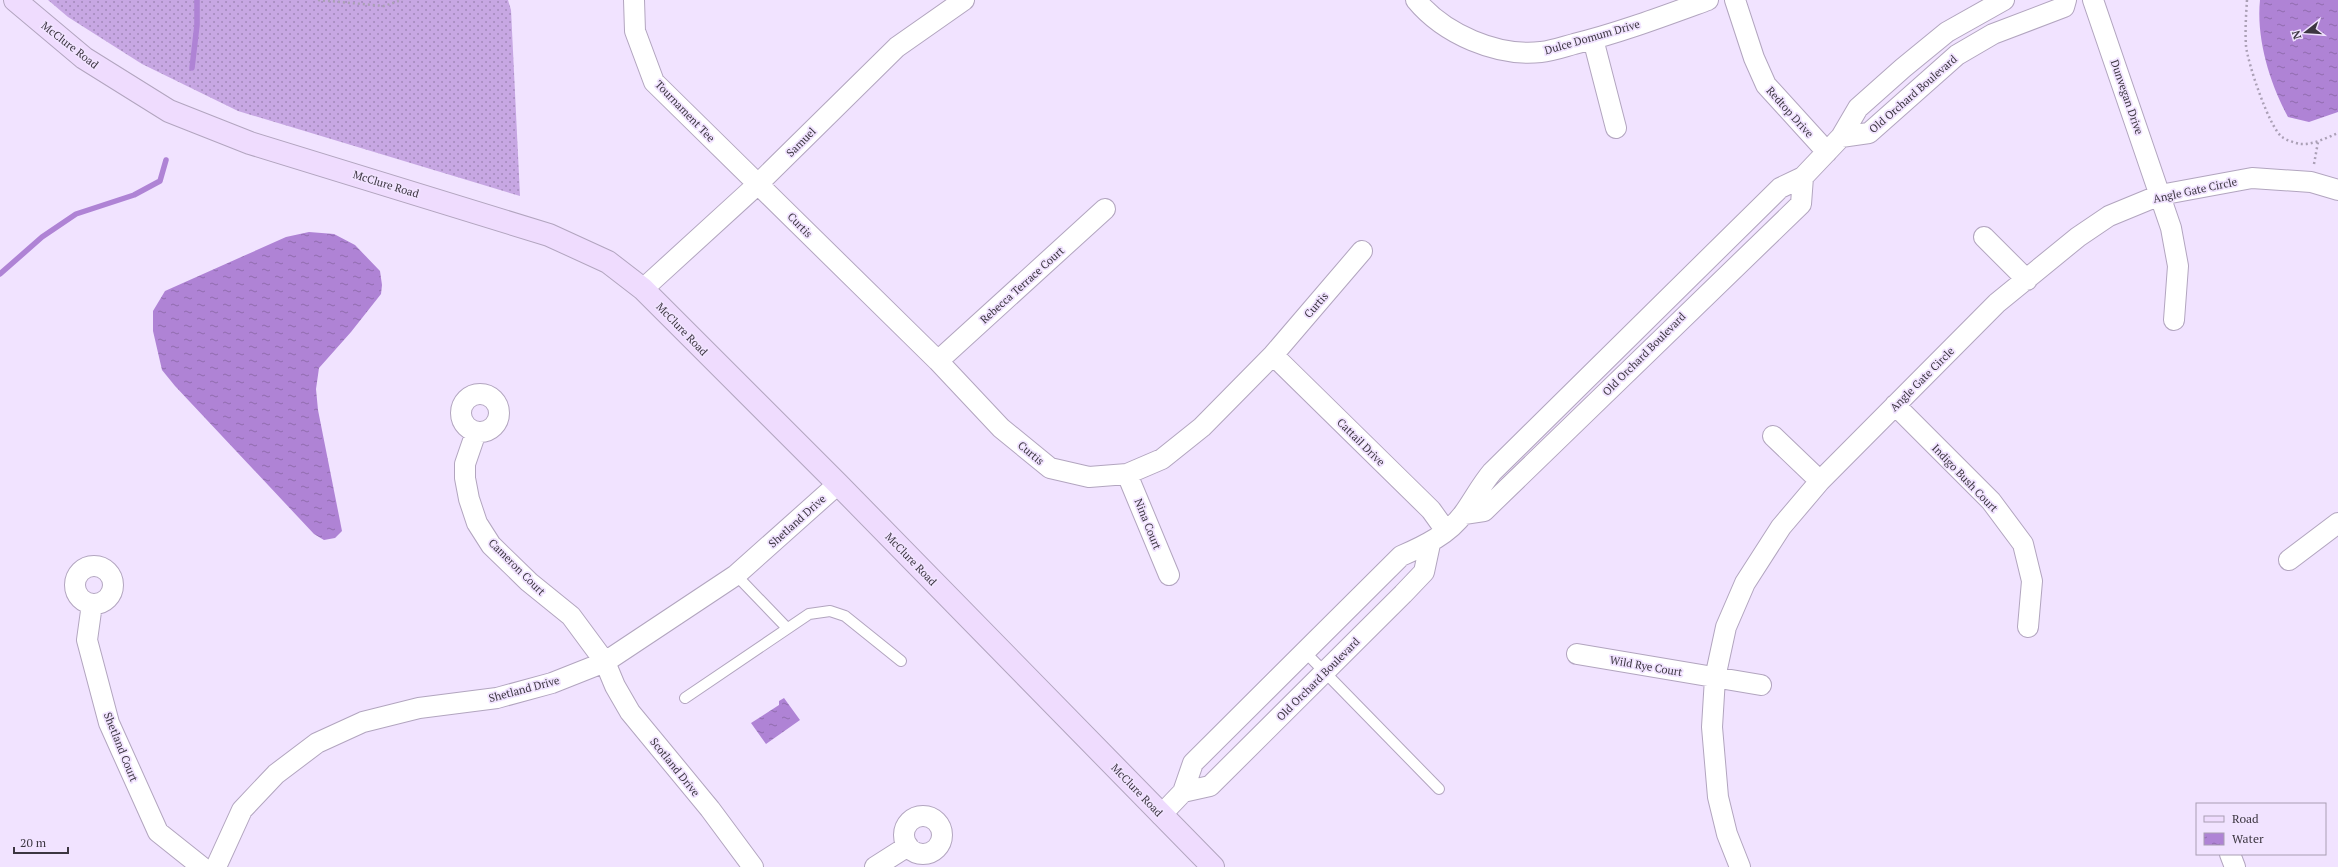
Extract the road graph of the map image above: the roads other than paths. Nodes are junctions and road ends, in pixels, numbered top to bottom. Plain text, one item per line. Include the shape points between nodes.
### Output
1 (15, 0) edge
2 (634, 0) edge
3 (964, 0) edge
4 (1416, 0) edge
5 (1708, 0) edge
6 (1735, 0) edge
7 (2004, 0) edge
8 (2066, 0) edge
9 (2093, 0) edge
10 (1593, 39) junction
11 (1616, 128) dead end
12 (1841, 137) junction
13 (1828, 152) junction
14 (758, 184) junction
15 (2338, 190) edge
16 (2160, 195) junction
17 (1105, 209) dead end
18 (1984, 237) dead end
19 (1362, 251) dead end
20 (2027, 280) junction
21 (643, 289) junction
22 (2174, 320) dead end
23 (1273, 355) junction
24 (938, 361) junction
25 (1895, 405) junction
26 (476, 432) dead end
27 (1773, 436) dead end
28 (1127, 474) junction
29 (1820, 481) junction
30 (838, 484) junction
31 (2338, 523) edge
32 (1446, 531) junction
33 (1430, 544) junction
34 (2289, 560) dead end
35 (736, 575) junction
36 (1169, 575) dead end
37 (92, 604) dead end
38 (2028, 627) dead end
39 (787, 628) junction
40 (1306, 653) junction
41 (1577, 654) dead end
42 (901, 661) dead end
43 (605, 662) junction
44 (1325, 672) junction
45 (1715, 678) junction
46 (1761, 685) dead end
47 (685, 698) dead end
48 (1439, 789) dead end
49 (1183, 792) junction
50 (1161, 815) junction
51 (908, 846) dead end
52 (2230, 855) edge
53 (202, 867) edge
54 (216, 867) edge
55 (753, 867) edge
56 (875, 867) edge
57 (1213, 867) edge
58 (1740, 867) edge
59 (2235, 867) edge

1 - 21 street, McClure Road via 84,58 169,111 250,143 549,235 608,262
2 - 14 street, Tournament Tee via 635,31 654,82
3 - 14 street, Samuel via 897,47
4 - 10 street, Dulce Domum Drive via 1429,15 1471,40 1509,52 1542,52
5 - 10 street, Dulce Domum Drive
6 - 13 street, Redtop Drive via 1754,58 1766,85
7 - 12 street, Old Orchard Boulevard via 1947,32 1903,68 1858,108
8 - 12 street, Old Orchard Boulevard via 2064,7 1993,34 1957,55 1869,134
9 - 16 street, Dunvegan Drive
10 - 11 street
12 - 13 street, Old Orchard Boulevard
13 - 32 street, Old Orchard Boulevard via 1803,177 1780,188 1492,472 1478,489 1464,514
14 - 21 street, Samuel
14 - 24 street, Curtis
15 - 16 street, Angle Gate Circle via 2311,182 2252,178
16 - 20 street, Angle Gate Circle via 2109,216 2078,237
16 - 22 street, Dunvegan Drive via 2171,228 2178,266
17 - 24 street, Rebecca Terrace Court
18 - 20 street
19 - 23 street, Curtis
20 - 25 street, Angle Gate Circle via 1997,303
21 - 30 street, McClure Road
23 - 28 street, Curtis via 1202,427 1162,460
23 - 32 street, Cattail Drive via 1431,510
24 - 28 street, Curtis via 1001,428 1050,468 1089,477
25 - 29 street, Angle Gate Circle
25 - 38 street, Indigo Bush Court via 1990,501 2023,544 2032,581
26 - 43 street, Cameron Court via 465,464 465,478 477,523 491,545 524,577 571,616
27 - 29 street
28 - 36 street, Nina Court
29 - 45 street, Angle Gate Circle via 1781,527 1745,583 1726,627
30 - 35 street, Shetland Drive
30 - 50 street, McClure Road
31 - 34 street
32 - 33 street, Old Orchard Boulevard
33 - 40 street, Old Orchard Boulevard via 1401,556
33 - 44 street, Old Orchard Boulevard via 1424,572
35 - 39 lane
35 - 43 street, Shetland Drive
37 - 53 street, Shetland Court via 87,640 109,724 158,832
39 - 42 lane via 810,614 830,611 845,616
39 - 47 lane
40 - 44 lane
40 - 49 street, Old Orchard Boulevard via 1193,763
41 - 45 street, Wild Rye Court
43 - 54 street, Shetland Drive via 552,683 497,698 419,708 363,722 317,744 276,774 242,810
43 - 55 street, Scotland Drive via 630,712 710,809
44 - 48 lane
44 - 49 street, Old Orchard Boulevard via 1210,786
45 - 46 street
45 - 58 street, Angle Gate Circle via 1712,727 1718,797 1727,834
49 - 50 street, Old Orchard Boulevard
50 - 57 street, McClure Road
51 - 56 street
52 - 59 street

